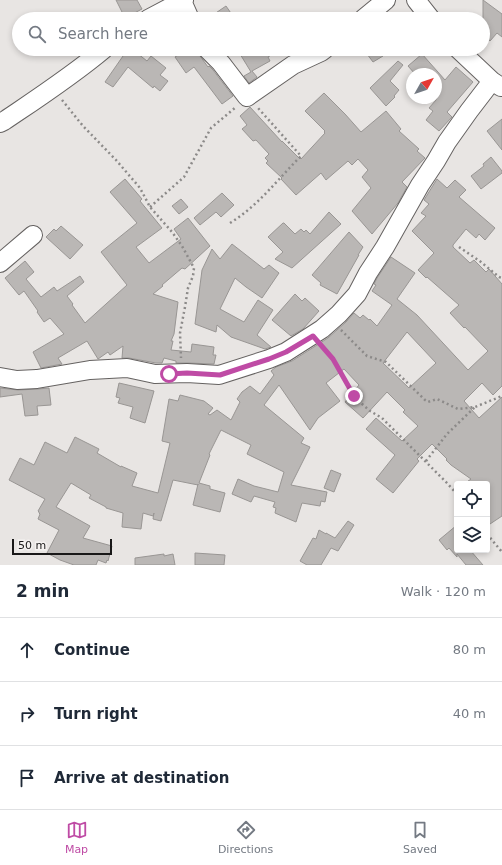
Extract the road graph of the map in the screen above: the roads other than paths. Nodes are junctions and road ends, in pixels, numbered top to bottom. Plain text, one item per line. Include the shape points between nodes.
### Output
1 (386, 0) edge
2 (416, 0) edge
3 (183, 1) edge
4 (162, 12) edge
5 (187, 12) edge
6 (371, 12) edge
7 (425, 12) edge
8 (96, 56) edge
9 (214, 56) edge
10 (312, 56) edge
11 (466, 56) edge
12 (497, 84) edge
13 (0, 123) edge
14 (33, 234) dead end
15 (0, 263) edge
16 (0, 377) edge

1 - 6 street
2 - 7 street
3 - 4 street
3 - 5 street
8 - 13 street
9 - 10 street via 247,97 292,65
11 - 12 street
12 - 16 street via 469,111 447,142 357,294 332,321 286,352 220,375 155,374 127,368 90,370 37,379 17,380
14 - 15 street

